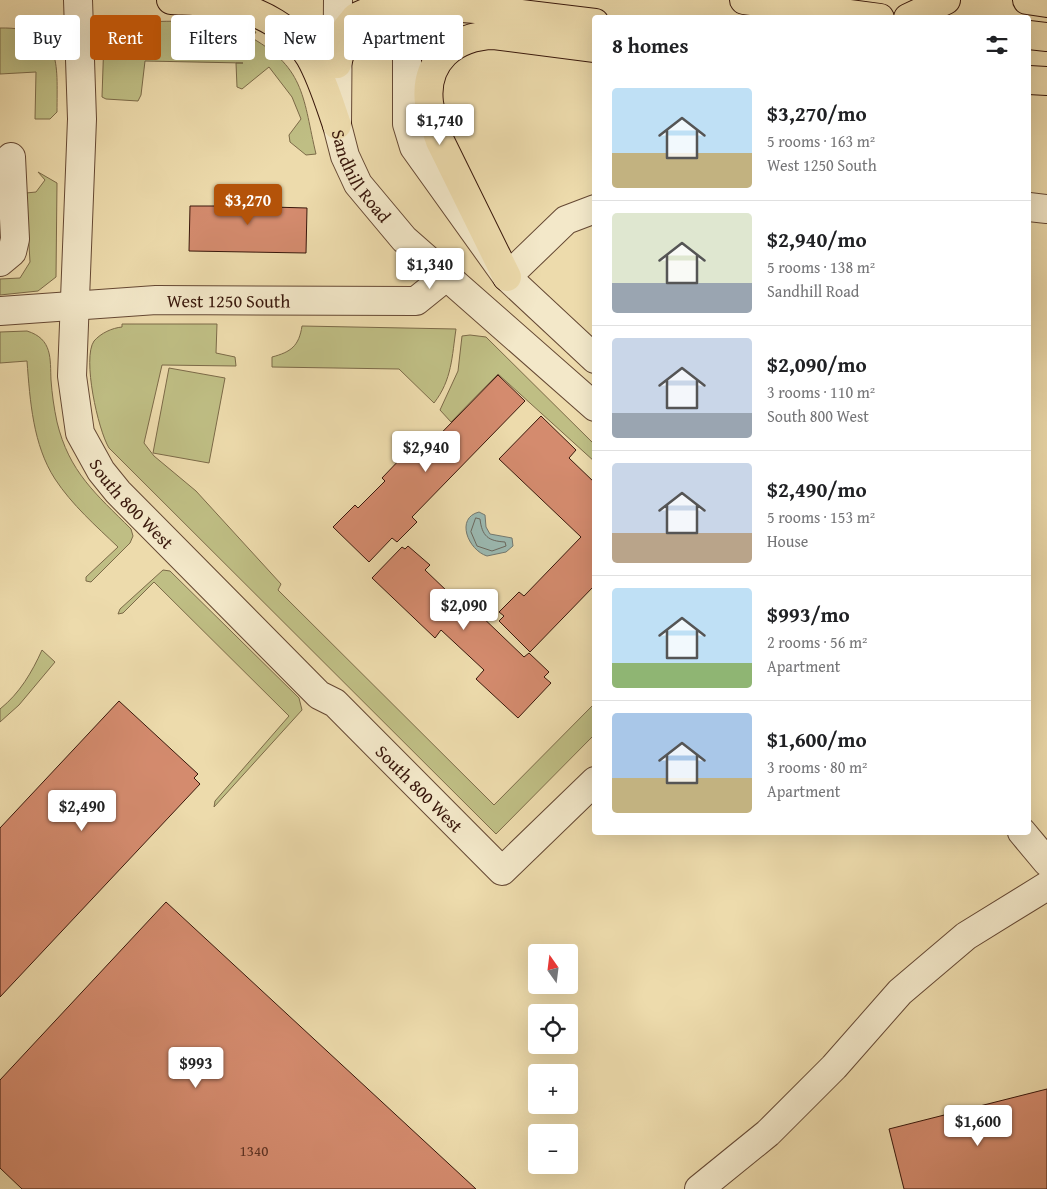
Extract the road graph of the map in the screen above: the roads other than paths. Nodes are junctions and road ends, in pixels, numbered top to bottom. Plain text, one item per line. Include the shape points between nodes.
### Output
1 (78, 0) edge
2 (171, 0) edge
3 (338, 0) edge
4 (744, 0) edge
5 (946, 0) edge
6 (1027, 0) edge
7 (407, 2) edge
8 (1047, 3) edge
9 (857, 15) edge
10 (914, 15) edge
11 (592, 23) edge
12 (1031, 35) edge
13 (1047, 37) edge
14 (592, 48) edge
15 (338, 64) junction
16 (1031, 80) edge
17 (1047, 81) edge
18 (336, 125) junction
19 (11, 157) dead end
20 (1031, 207) edge
21 (1047, 209) edge
22 (592, 210) edge
23 (0, 262) edge
24 (447, 276) junction
25 (507, 276) junction
26 (74, 306) junction
27 (0, 311) edge
28 (592, 356) edge
29 (592, 404) edge
30 (592, 784) edge
31 (1024, 835) edge
32 (1047, 862) edge
33 (1047, 886) edge
34 (699, 1189) edge

1 - 26 street, South 800 West via 82,119
2 - 18 main road via 229,5 253,12 288,32 309,56
3 - 15 street, Sandhill Road
4 - 9 main road
5 - 10 main road
6 - 8 main road
7 - 11 main road
7 - 15 main road via 384,5 356,17 347,28
7 - 25 street via 407,124 414,147
12 - 13 main road
14 - 25 main road via 480,35 448,49 434,67 429,103 435,126
15 - 18 street, Sandhill Road
16 - 17 main road
18 - 24 street, Sandhill Road via 358,184 404,239
19 - 23 street via 15,239 12,252
20 - 21 street
22 - 25 street via 566,220
24 - 26 street, West 1250 South via 416,301 156,300
24 - 29 street, Sandhill Road
25 - 28 street
26 - 27 street, West 1250 South
26 - 30 street, South 800 West via 72,376 80,434 101,471 318,695 335,703 502,871
31 - 32 street
33 - 34 street via 966,936 900,992 834,1067 768,1133

